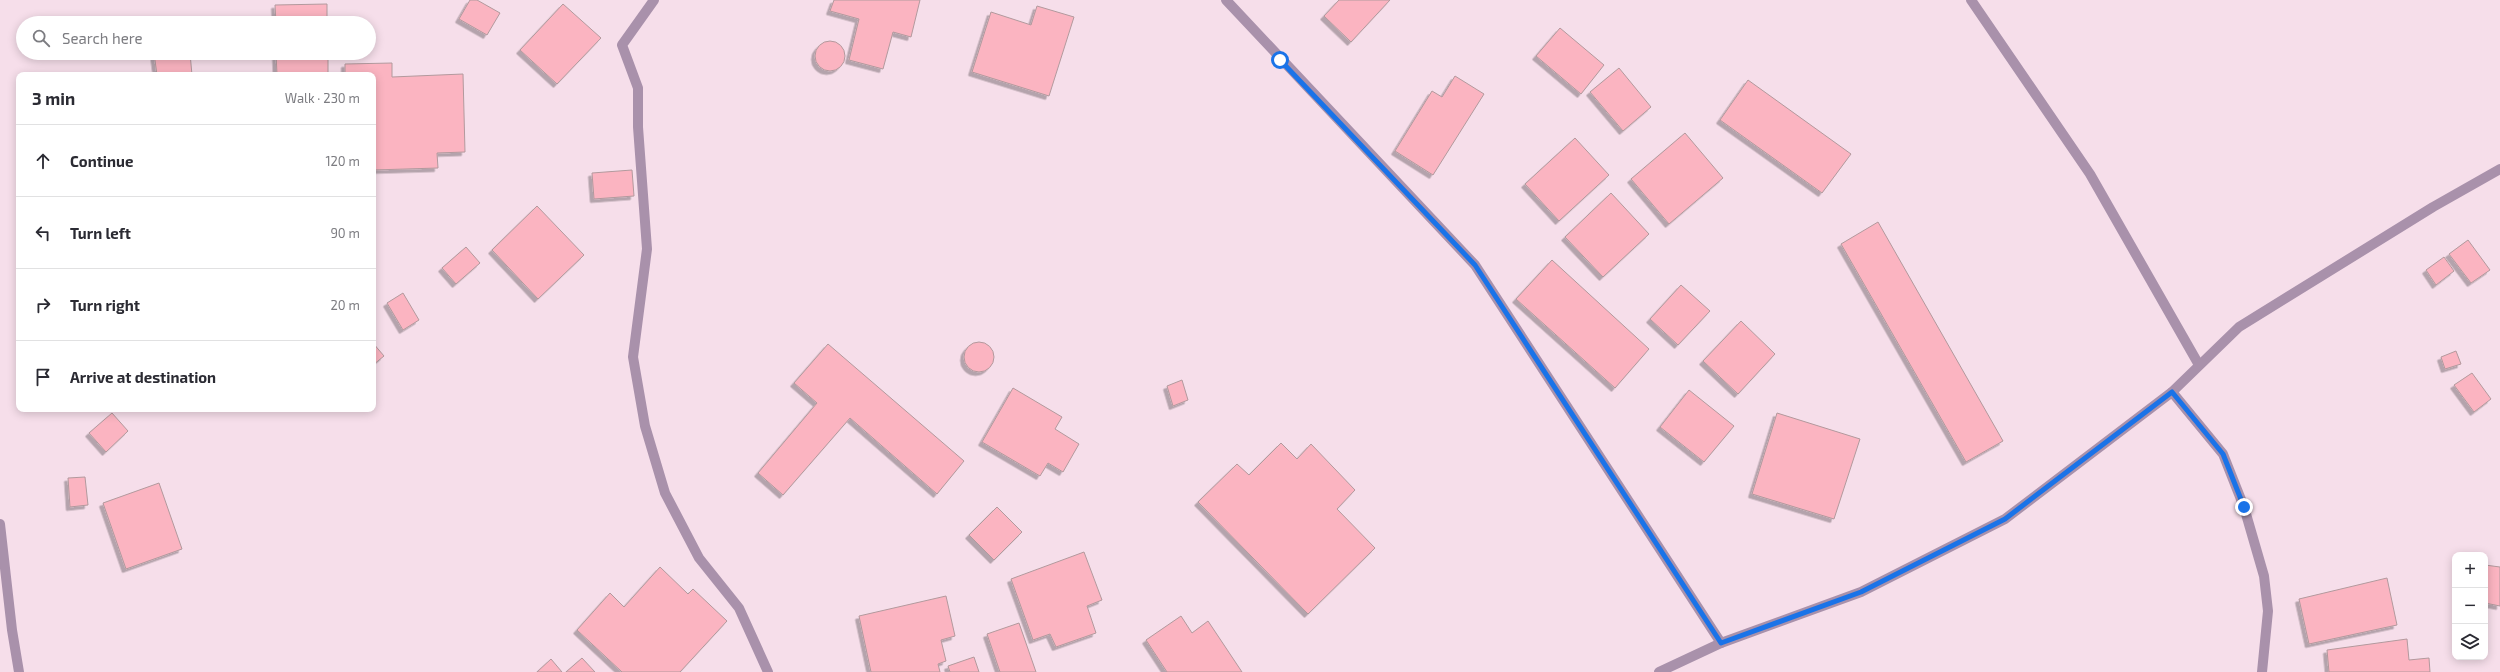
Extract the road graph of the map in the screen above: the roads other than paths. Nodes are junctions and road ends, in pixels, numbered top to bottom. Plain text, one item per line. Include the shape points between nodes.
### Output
1 (654, 0) edge
2 (1226, 0) edge
3 (1971, 0) edge
4 (2500, 169) edge
5 (2199, 365) junction
6 (2172, 392) junction
7 (0, 524) edge
8 (1721, 643) junction
9 (19, 672) edge
10 (768, 672) edge
11 (1660, 672) edge
12 (2262, 672) edge

1 - 10 street via 622,45 638,88 638,127 647,249 633,357 645,426 665,493 698,558 739,608
2 - 8 street via 1475,265
3 - 5 street via 2090,174
4 - 5 street via 2432,207 2239,327
5 - 6 street
6 - 8 street via 2005,519 1861,592
6 - 12 street via 2223,454 2244,507 2265,583 2268,611
7 - 9 street
8 - 11 street

